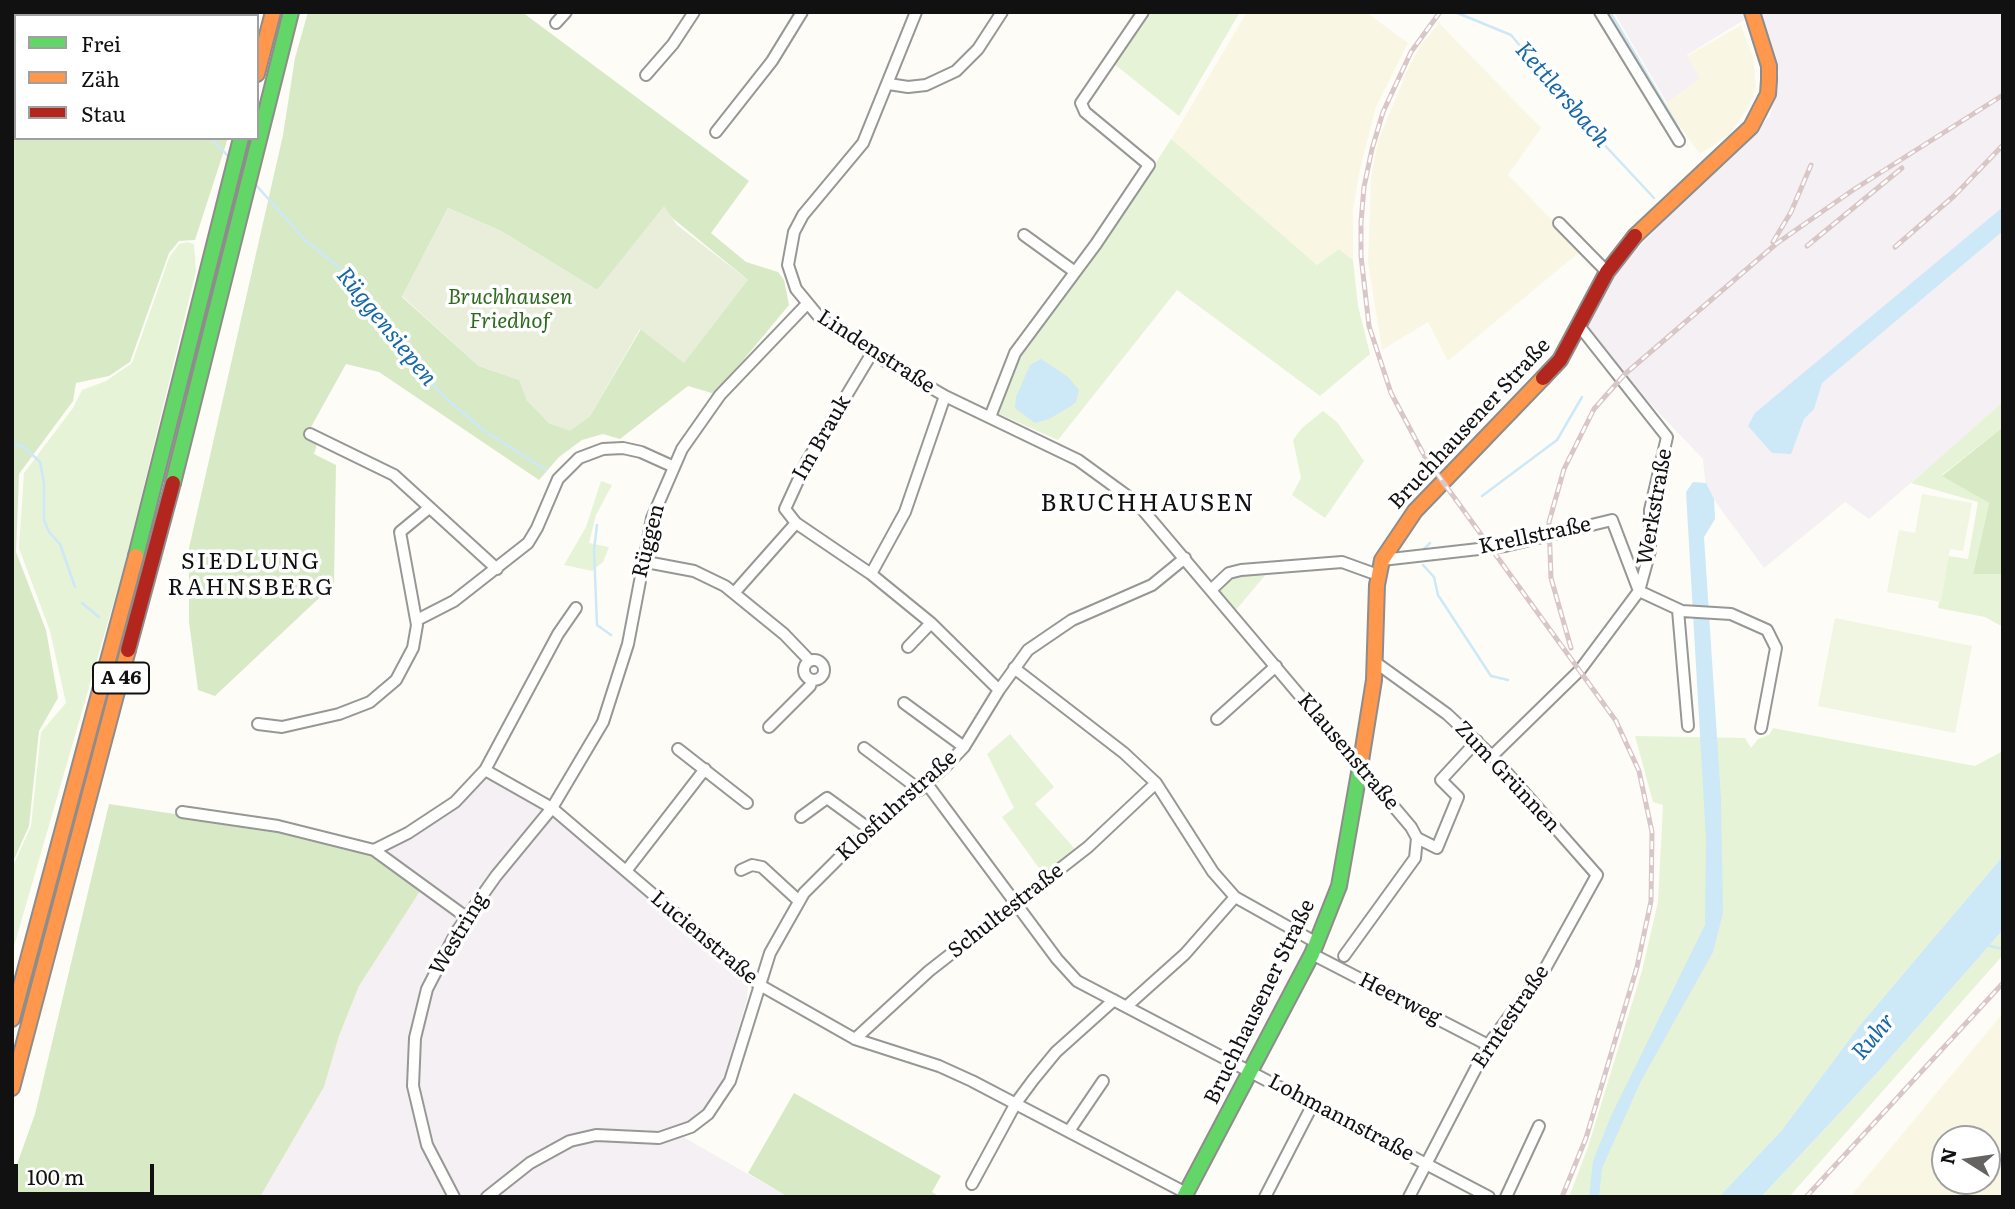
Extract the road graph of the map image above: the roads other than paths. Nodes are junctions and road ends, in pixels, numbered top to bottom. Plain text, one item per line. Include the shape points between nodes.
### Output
1 (273, 12) edge
2 (291, 12) edge
3 (566, 12) edge
4 (694, 12) edge
5 (803, 12) edge
6 (916, 12) edge
7 (1002, 12) edge
8 (1143, 12) edge
9 (1600, 12) edge
10 (1752, 12) edge
11 (556, 23) dead end
12 (259, 66) edge
13 (646, 75) dead end
14 (889, 84) junction
15 (716, 132) dead end
16 (241, 140) edge
17 (1679, 141) dead end
18 (1559, 223) dead end
19 (1024, 235) dead end
20 (1074, 272) junction
21 (1607, 272) junction
22 (806, 306) junction
23 (1580, 327) junction
24 (872, 353) junction
25 (946, 396) junction
26 (990, 417) junction
27 (310, 434) dead end
28 (672, 466) junction
29 (429, 508) junction
30 (796, 523) junction
31 (1185, 558) junction
32 (641, 561) junction
33 (1380, 567) junction
34 (496, 569) junction
35 (871, 574) junction
36 (1212, 589) junction
37 (1639, 591) junction
38 (734, 593) junction
39 (576, 608) dead end
40 (1680, 610) junction
41 (417, 620) junction
42 (931, 623) junction
43 (908, 647) dead end
44 (1375, 662) junction
45 (1276, 666) junction
46 (1014, 668) junction
47 (999, 690) junction
48 (904, 703) dead end
49 (1217, 719) dead end
50 (258, 724) dead end
51 (1688, 726) dead end
52 (769, 727) dead end
53 (1761, 728) dead end
54 (1477, 741) junction
55 (964, 747) junction
56 (864, 748) dead end
57 (678, 749) dead end
58 (1492, 756) junction
59 (1361, 768) junction
60 (705, 769) junction
61 (485, 770) junction
62 (1156, 783) junction
63 (924, 787) junction
64 (747, 803) dead end
65 (552, 808) junction
66 (182, 812) dead end
67 (801, 817) dead end
68 (871, 830) junction
69 (1417, 838) junction
70 (374, 850) junction
71 (741, 870) dead end
72 (626, 871) junction
73 (1597, 875) joint
74 (1235, 897) junction
75 (799, 901) junction
76 (1017, 904) junction
77 (466, 917) junction
78 (1315, 949) junction
79 (1344, 956) dead end
80 (758, 984) junction
81 (1114, 1000) junction
82 (1127, 1006) junction
83 (12, 1018) edge
84 (855, 1039) junction
85 (1488, 1045) junction
86 (1251, 1071) junction
87 (1103, 1081) dead end
88 (12, 1088) edge
89 (1016, 1103) junction
90 (1313, 1104) junction
91 (1539, 1126) dead end
92 (1069, 1131) junction
93 (1426, 1163) junction
94 (972, 1184) dead end
95 (1185, 1195) edge
96 (454, 1197) edge
97 (487, 1197) edge
98 (1265, 1197) edge
99 (1409, 1197) edge
100 (1489, 1197) edge
101 (1506, 1197) edge

1 - 12 main road
2 - 88 main road, A 46
3 - 11 street
4 - 13 street
5 - 15 street
6 - 14 street, Lindenstraße
7 - 14 street via 978,49 956,71 926,85
8 - 20 street via 1081,103 1085,112 1149,165
9 - 17 street
10 - 21 main road, Bruchhausener Straße via 1769,66 1768,94 1751,127 1644,225
14 - 22 street, Lindenstraße via 857,153 811,205 794,232 789,272
16 - 83 main road, A 46 via 159,471
18 - 21 street
19 - 20 street
20 - 26 street via 1014,353
21 - 23 main road, Bruchhausener Straße
22 - 24 street, Lindenstraße
22 - 28 street, Rüggen via 706,412
23 - 33 main road, Bruchhausener Straße via 1549,375 1415,511
23 - 37 street, Werkstraße via 1667,437 1650,510 1650,551
24 - 25 street, Lindenstraße
24 - 30 street, Im Brauk via 786,503 786,513
25 - 26 street, Lindenstraße
25 - 35 street via 905,512
26 - 31 street, Lindenstraße via 1103,476 1137,503
27 - 29 street via 389,472
28 - 32 street, Rüggen
28 - 34 street via 623,448 579,458 558,479 533,536
29 - 34 street
29 - 41 street via 400,532
30 - 35 street
30 - 38 street
31 - 36 street, Klausenstraße
31 - 46 street, Klosfuhrstraße via 1133,596 1059,626 1028,650
32 - 38 street via 694,571
32 - 65 street, Rüggen via 614,698 591,746
33 - 36 street via 1342,562 1241,570 1228,573
33 - 37 street, Krellstraße via 1505,546 1612,520
33 - 44 main road, Bruchhausener Straße
34 - 41 street via 454,601
35 - 42 street
36 - 45 street, Klausenstraße
37 - 40 street
37 - 58 street via 1580,670
38 - 52 street via 824,670
39 - 61 street
40 - 51 street
40 - 53 street via 1731,614 1770,635 1776,648
41 - 50 street via 413,648 401,673 370,702 298,724 274,728
42 - 43 street
42 - 47 street
44 - 54 street, Zum Grünnen
44 - 59 main road, Bruchhausener Straße
45 - 49 street
45 - 59 street, Klausenstraße
46 - 47 street, Klosfuhrstraße
46 - 62 street, Heerweg
47 - 55 street, Klosfuhrstraße
48 - 55 street
54 - 58 street, Zum Grünnen
54 - 69 street via 1441,780 1458,797 1437,848
55 - 63 street, Klosfuhrstraße
56 - 63 street, Lohmannstraße
57 - 60 street
58 - 73 street, Zum Grünnen
59 - 69 street, Klausenstraße
59 - 78 main road, Bruchhausener Straße via 1339,886
60 - 64 street
60 - 72 street
61 - 65 street, Lucienstraße
61 - 70 street via 455,802
62 - 74 street, Heerweg via 1213,872
62 - 76 street, Schultestraße via 1110,828
63 - 68 street, Klosfuhrstraße
63 - 76 street, Lohmannstraße
65 - 72 street, Lucienstraße
65 - 77 street, Westring
66 - 70 street via 278,826
67 - 68 street via 827,798
68 - 75 street, Klosfuhrstraße
69 - 79 street via 1415,858
70 - 77 street
71 - 75 street via 762,867
72 - 80 street, Lucienstraße
73 - 85 street, Erntestraße via 1546,967
74 - 78 street, Heerweg
74 - 82 street via 1185,954
75 - 80 street, Klosfuhrstraße
76 - 81 street, Lohmannstraße via 1067,971
76 - 84 street, Schultestraße via 929,971
77 - 96 street, Westring via 423,1000 412,1062 420,1125
78 - 85 street, Heerweg
78 - 86 main road, Bruchhausener Straße
80 - 84 street, Lucienstraße
80 - 97 street, Klosfuhrstraße via 726,1089 698,1123 659,1138 596,1135 570,1141 530,1163
81 - 82 street, Lohmannstraße
81 - 89 street via 1056,1052
82 - 86 street, Lohmannstraße
84 - 89 street, Lucienstraße via 939,1066
85 - 93 street, Erntestraße
86 - 90 street, Lohmannstraße
86 - 95 main road, Bruchhausener Straße
87 - 92 street
89 - 92 street, Lucienstraße
89 - 94 street
90 - 93 street, Lohmannstraße
90 - 98 street
91 - 101 street
92 - 95 street, Lucienstraße
93 - 99 street, Erntestraße
93 - 100 street, Lohmannstraße

